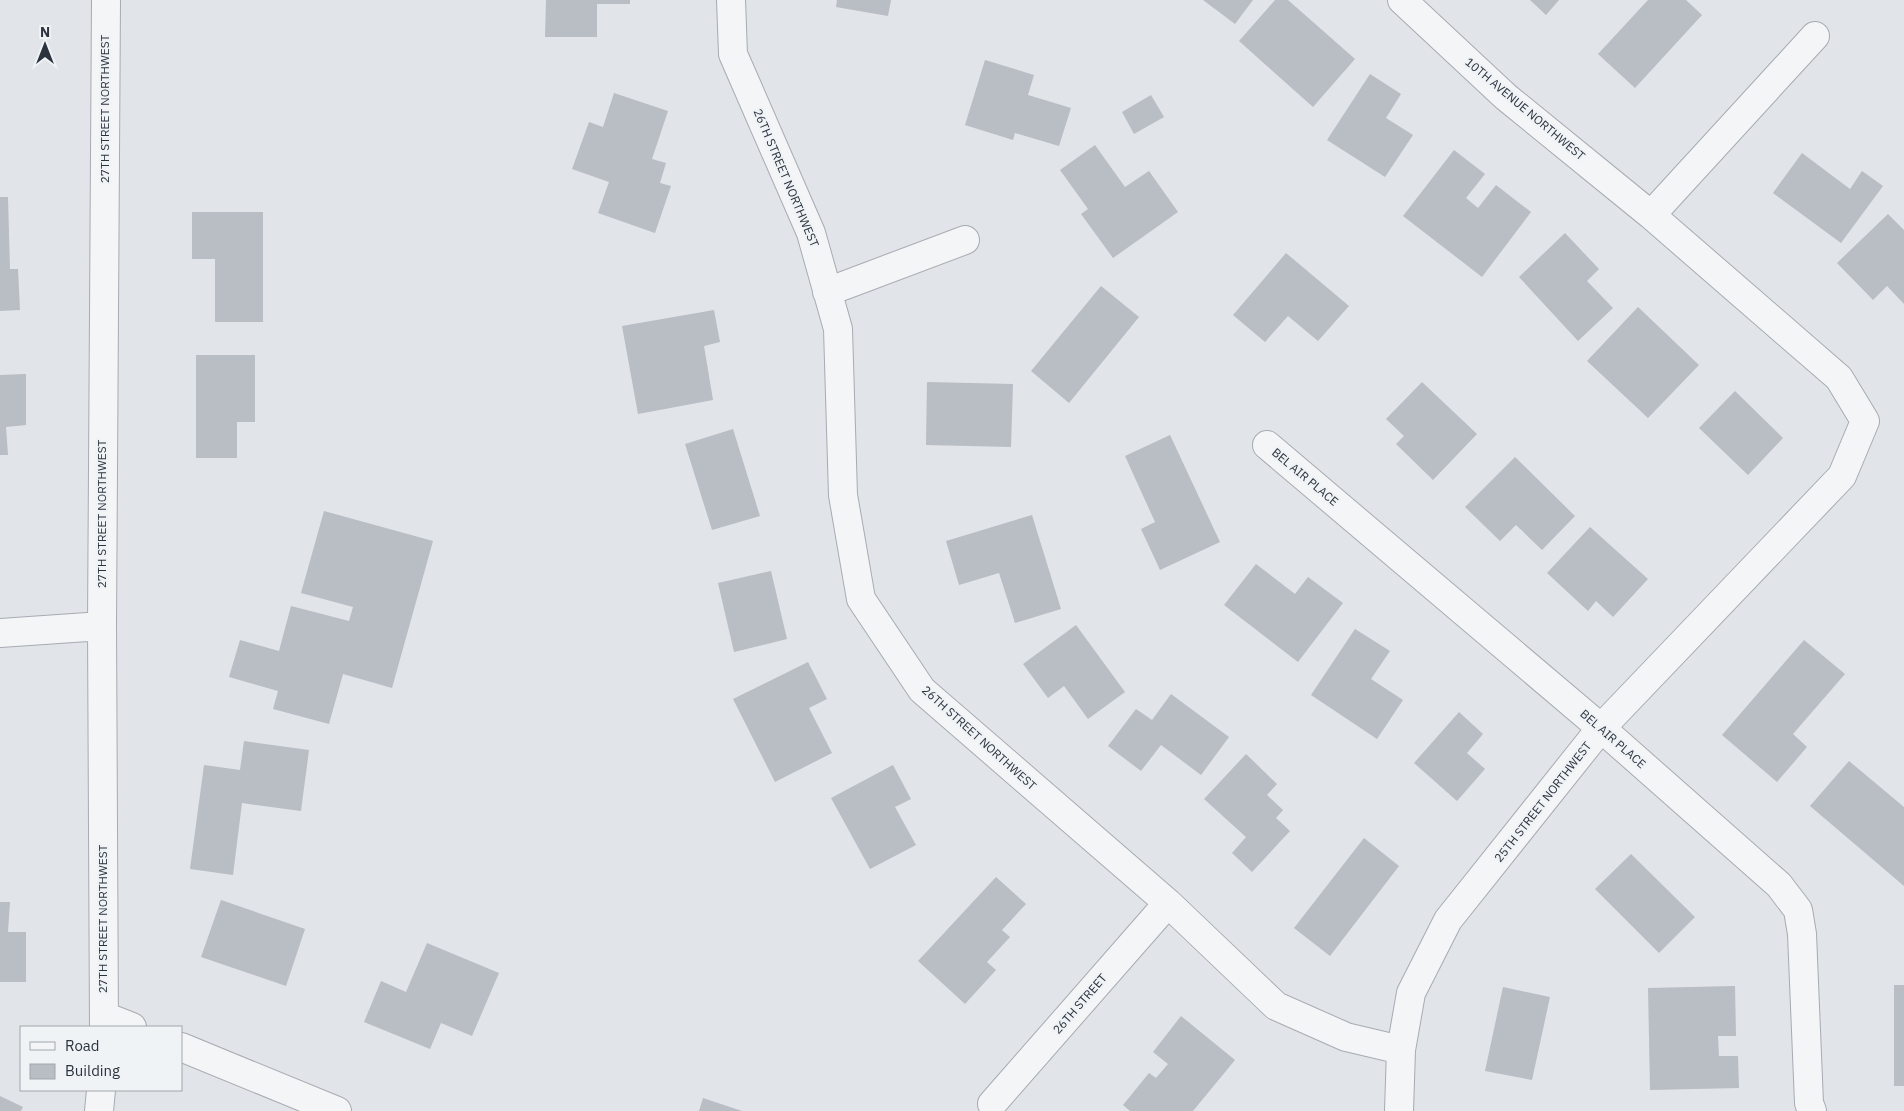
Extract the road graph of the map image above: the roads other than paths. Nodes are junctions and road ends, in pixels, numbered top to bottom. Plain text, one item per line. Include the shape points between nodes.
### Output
1 (106, 0) edge
2 (731, 0) edge
3 (1402, 0) edge
4 (1815, 36) dead end
5 (1651, 215) junction
6 (966, 240) dead end
7 (827, 292) junction
8 (1865, 421) joint
9 (1267, 445) dead end
10 (102, 626) junction
11 (0, 633) edge
12 (1601, 728) junction
13 (1168, 903) junction
14 (104, 1021) edge
15 (127, 1026) edge
16 (182, 1047) edge
17 (1401, 1050) junction
18 (101, 1091) edge
19 (992, 1104) dead end
20 (99, 1111) edge
21 (337, 1111) edge
22 (1399, 1111) edge
23 (1812, 1111) edge

1 - 10 street, 27TH STREET NORTHWEST
2 - 7 street, 26TH STREET NORTHWEST via 733,54 811,233
3 - 5 street, 10TH AVENUE NORTHWEST via 1506,97
4 - 5 street
5 - 8 street, 10TH AVENUE NORTHWEST via 1839,378
6 - 7 street
7 - 13 street, 26TH STREET NORTHWEST via 838,329 843,495 861,598 922,690
8 - 12 street, 25TH STREET NORTHWEST via 1842,476
9 - 12 street, BEL AIR PLACE
10 - 11 street
10 - 14 street, 27TH STREET NORTHWEST
12 - 17 street, 25TH STREET NORTHWEST via 1448,920 1411,993
12 - 23 street, BEL AIR PLACE via 1779,885 1798,910
13 - 17 street, 26TH STREET NORTHWEST via 1276,1006 1346,1037
13 - 19 street, 26TH STREET
14 - 15 street
16 - 21 street
17 - 22 street, 25TH STREET NORTHWEST
18 - 20 street

